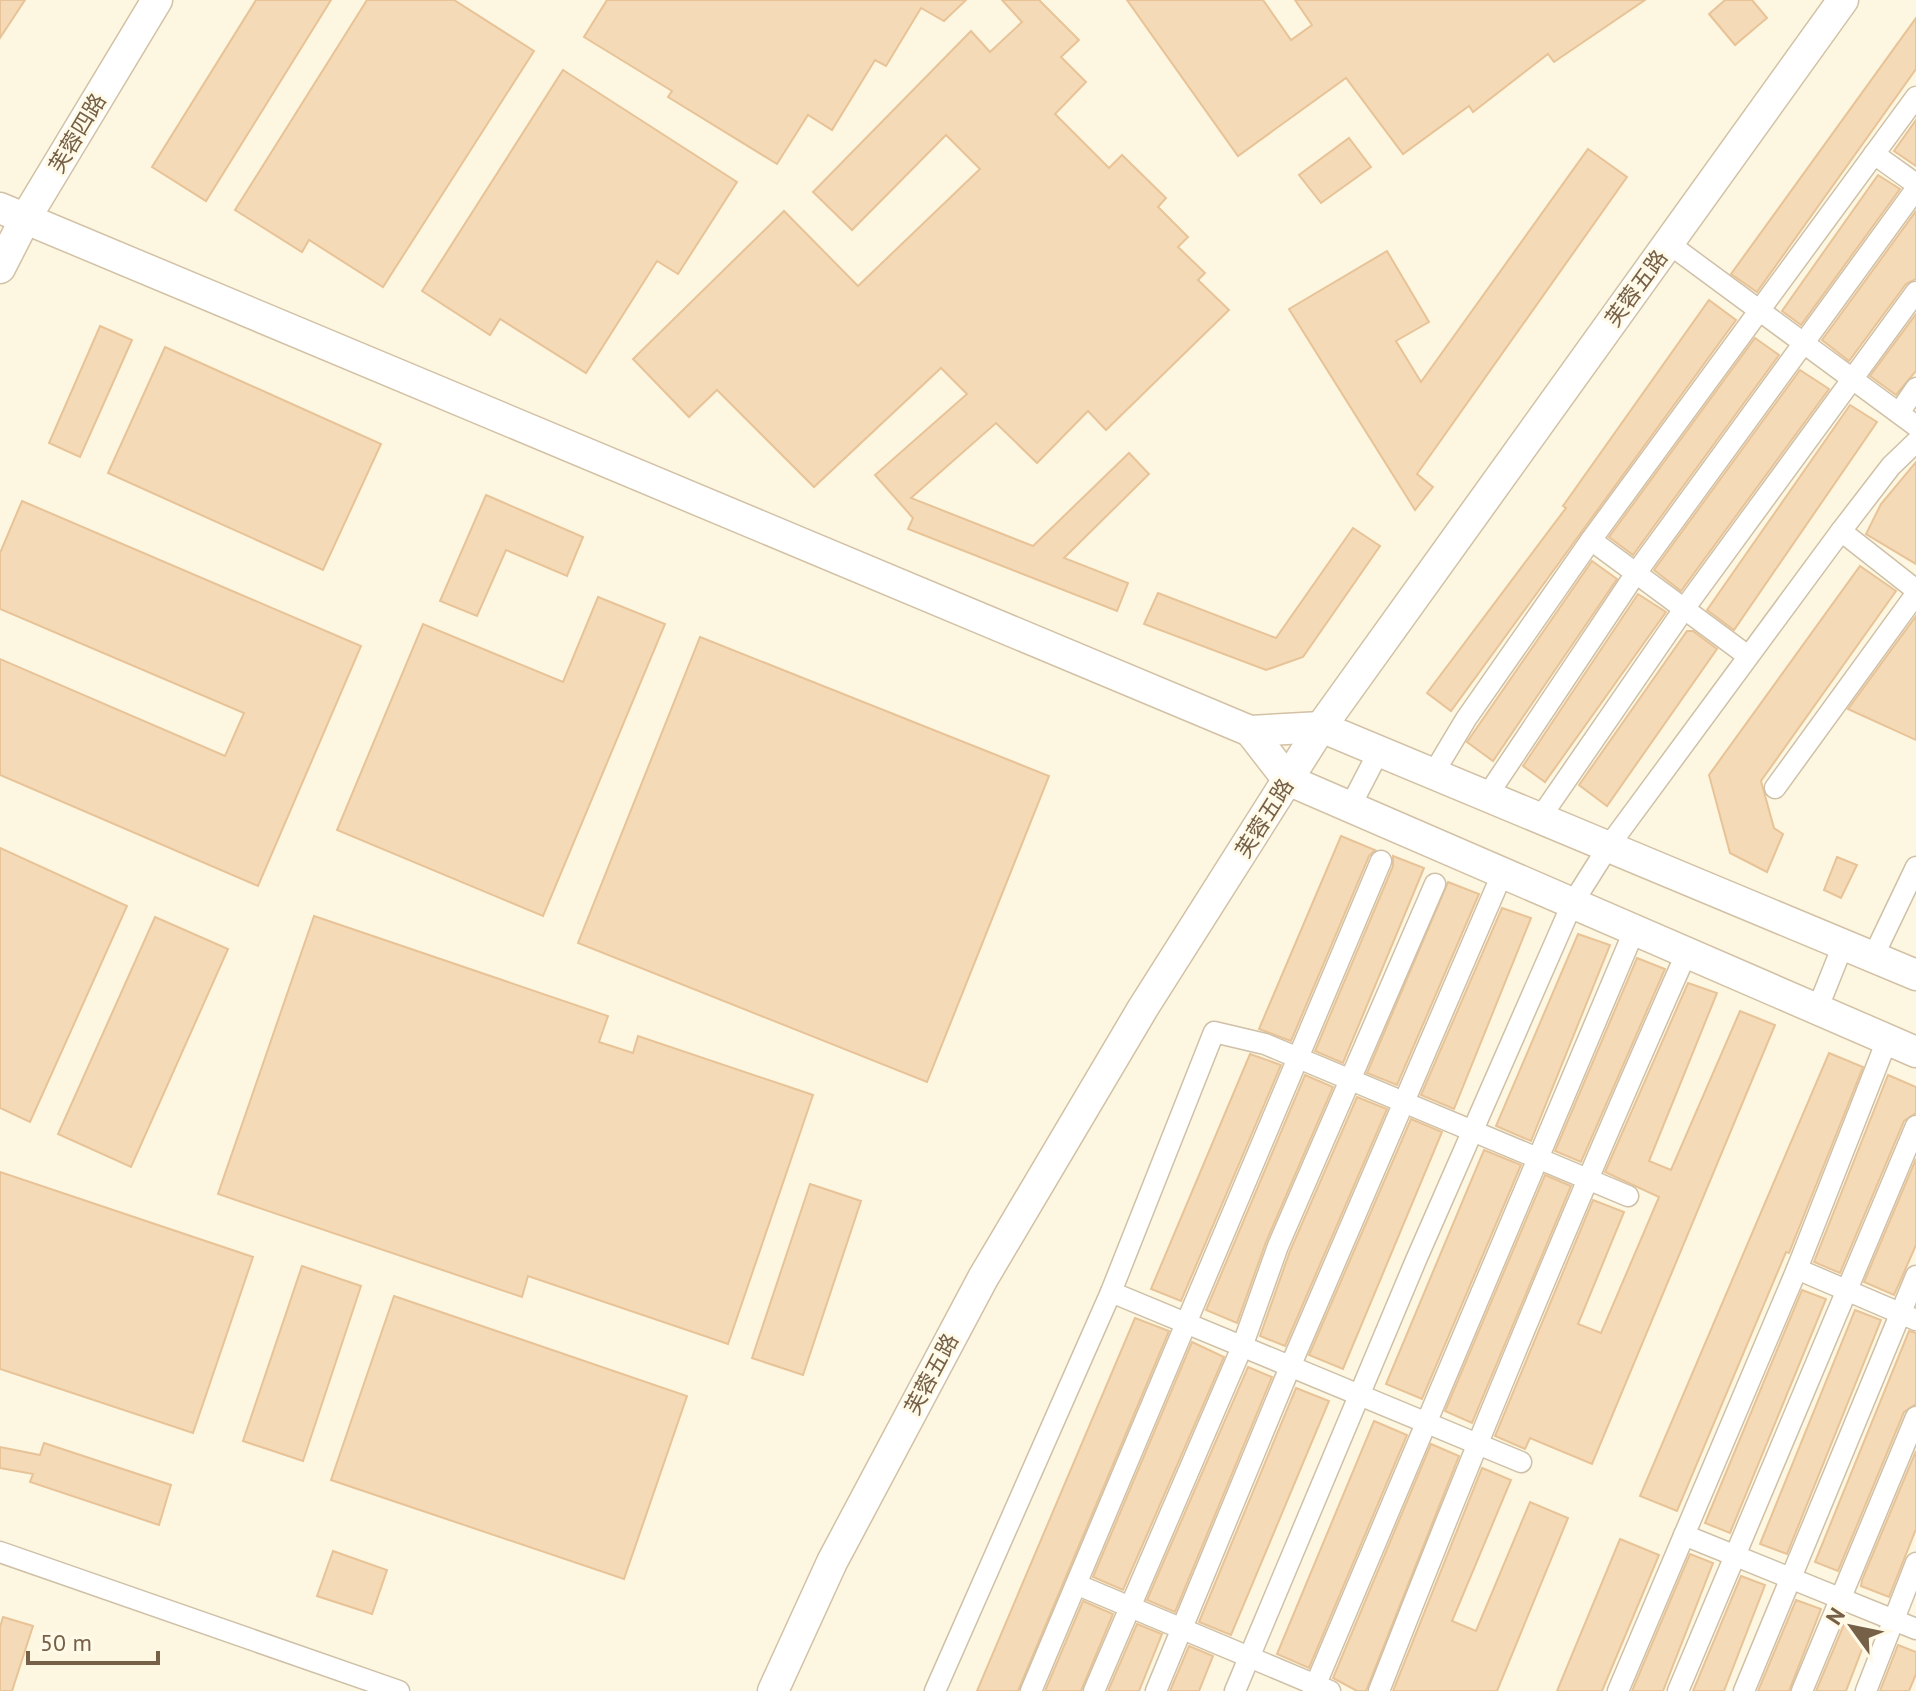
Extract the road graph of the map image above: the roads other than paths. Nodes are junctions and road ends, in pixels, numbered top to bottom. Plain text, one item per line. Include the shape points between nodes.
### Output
1 (157, 0) edge
2 (1843, 0) edge
3 (1916, 97) edge
4 (1874, 154) junction
5 (1916, 186) edge
6 (13, 213) edge
7 (1668, 243) junction
8 (0, 268) edge
9 (1916, 292) edge
10 (1759, 312) junction
11 (1805, 345) junction
12 (1854, 381) junction
13 (1916, 388) edge
14 (1899, 413) junction
15 (1916, 426) edge
16 (1916, 442) edge
17 (1841, 531) junction
18 (1591, 540) junction
19 (1636, 573) junction
20 (1916, 592) edge
21 (1684, 609) junction
22 (1748, 656) junction
23 (1321, 727) junction
24 (1250, 731) junction
25 (1379, 751) junction
26 (1433, 774) junction
27 (1288, 780) junction
28 (1775, 788) dead end
29 (1487, 796) junction
30 (1350, 807) junction
31 (1540, 818) junction
32 (1608, 847) junction
33 (1381, 861) dead end
34 (1916, 867) edge
35 (1502, 874) junction
36 (1435, 884) dead end
37 (1572, 904) junction
38 (1634, 931) junction
39 (1843, 945) junction
40 (1686, 954) junction
41 (1873, 957) junction
42 (1916, 975) edge
43 (1817, 1010) junction
44 (1887, 1040) junction
45 (1916, 1052) edge
46 (1298, 1058) junction
47 (1349, 1080) junction
48 (1403, 1103) junction
49 (1916, 1126) edge
50 (1472, 1132) junction
51 (1536, 1158) junction
52 (1586, 1179) junction
53 (1628, 1196) dead end
54 (1797, 1269) junction
55 (1916, 1276) edge
56 (1848, 1290) junction
57 (1111, 1292) junction
58 (1908, 1316) edge
59 (1186, 1324) junction
60 (1242, 1347) junction
61 (1290, 1367) junction
62 (1360, 1396) junction
63 (1916, 1417) edge
64 (1425, 1423) junction
65 (1476, 1444) junction
66 (1521, 1462) dead end
67 (1684, 1535) junction
68 (0, 1552) edge
69 (1735, 1555) junction
70 (1916, 1563) edge
71 (1791, 1578) junction
72 (1078, 1585) junction
73 (1840, 1598) junction
74 (1131, 1607) junction
75 (1894, 1620) junction
76 (1182, 1628) junction
77 (1916, 1629) edge
78 (1250, 1657) junction
79 (1319, 1689) edge
80 (399, 1691) edge
81 (773, 1691) edge
82 (935, 1691) edge
83 (1031, 1691) edge
84 (1094, 1691) edge
85 (1156, 1691) edge
86 (1235, 1691) edge
87 (1379, 1691) edge
88 (1618, 1691) edge
89 (1678, 1691) edge
90 (1744, 1691) edge
91 (1802, 1691) edge
92 (1866, 1691) edge

1 - 6 street, 芙蓉四路
2 - 7 street, 芙蓉五路
3 - 4 street
4 - 5 street
4 - 10 street
5 - 11 street
6 - 8 street, 芙蓉四路
6 - 24 street
7 - 10 street
7 - 23 street, 芙蓉五路
9 - 12 street
10 - 11 street
10 - 18 street
11 - 12 street
11 - 19 street
12 - 14 street
12 - 21 street
13 - 14 street
14 - 15 street
16 - 17 street
17 - 20 street
17 - 22 street
18 - 19 street
18 - 26 street
19 - 21 street
19 - 29 street
20 - 28 street
21 - 22 street
21 - 31 street
22 - 32 street
23 - 24 street
23 - 25 street
23 - 27 street, 芙蓉五路
24 - 27 street
25 - 26 street
25 - 30 street
26 - 29 street
27 - 30 street
27 - 81 street, 芙蓉五路 via 1143,1008 983,1278 832,1562
29 - 31 street
30 - 35 street
31 - 32 street
32 - 37 street
32 - 39 street
33 - 46 street
34 - 41 street
35 - 37 street
35 - 48 street
36 - 47 street
37 - 38 street
37 - 50 street
38 - 40 street
38 - 51 street
39 - 41 street
39 - 43 street
40 - 43 street
40 - 52 street
41 - 42 street
43 - 44 street
44 - 45 street
44 - 54 street
46 - 47 street
46 - 57 street via 1214,1032
46 - 59 street
47 - 48 street
47 - 60 street via 1278,1246
48 - 50 street
48 - 61 street
49 - 56 street
50 - 51 street
50 - 62 street
51 - 52 street
51 - 64 street
52 - 53 street
52 - 65 street
54 - 56 street
54 - 67 street
55 - 58 street
56 - 58 street
56 - 69 street
57 - 59 street
57 - 82 street
58 - 71 street
59 - 60 street
59 - 72 street
60 - 61 street
60 - 74 street
61 - 62 street
61 - 76 street
62 - 64 street
62 - 78 street
63 - 73 street
64 - 65 street
64 - 79 street
65 - 66 street
65 - 87 street
67 - 69 street
67 - 88 street
68 - 80 street
69 - 71 street
69 - 89 street
70 - 75 street
71 - 73 street
71 - 90 street
72 - 74 street
72 - 83 street
73 - 75 street
73 - 91 street
74 - 76 street
74 - 84 street
75 - 77 street
75 - 92 street
76 - 78 street
76 - 85 street
78 - 79 street
78 - 86 street

